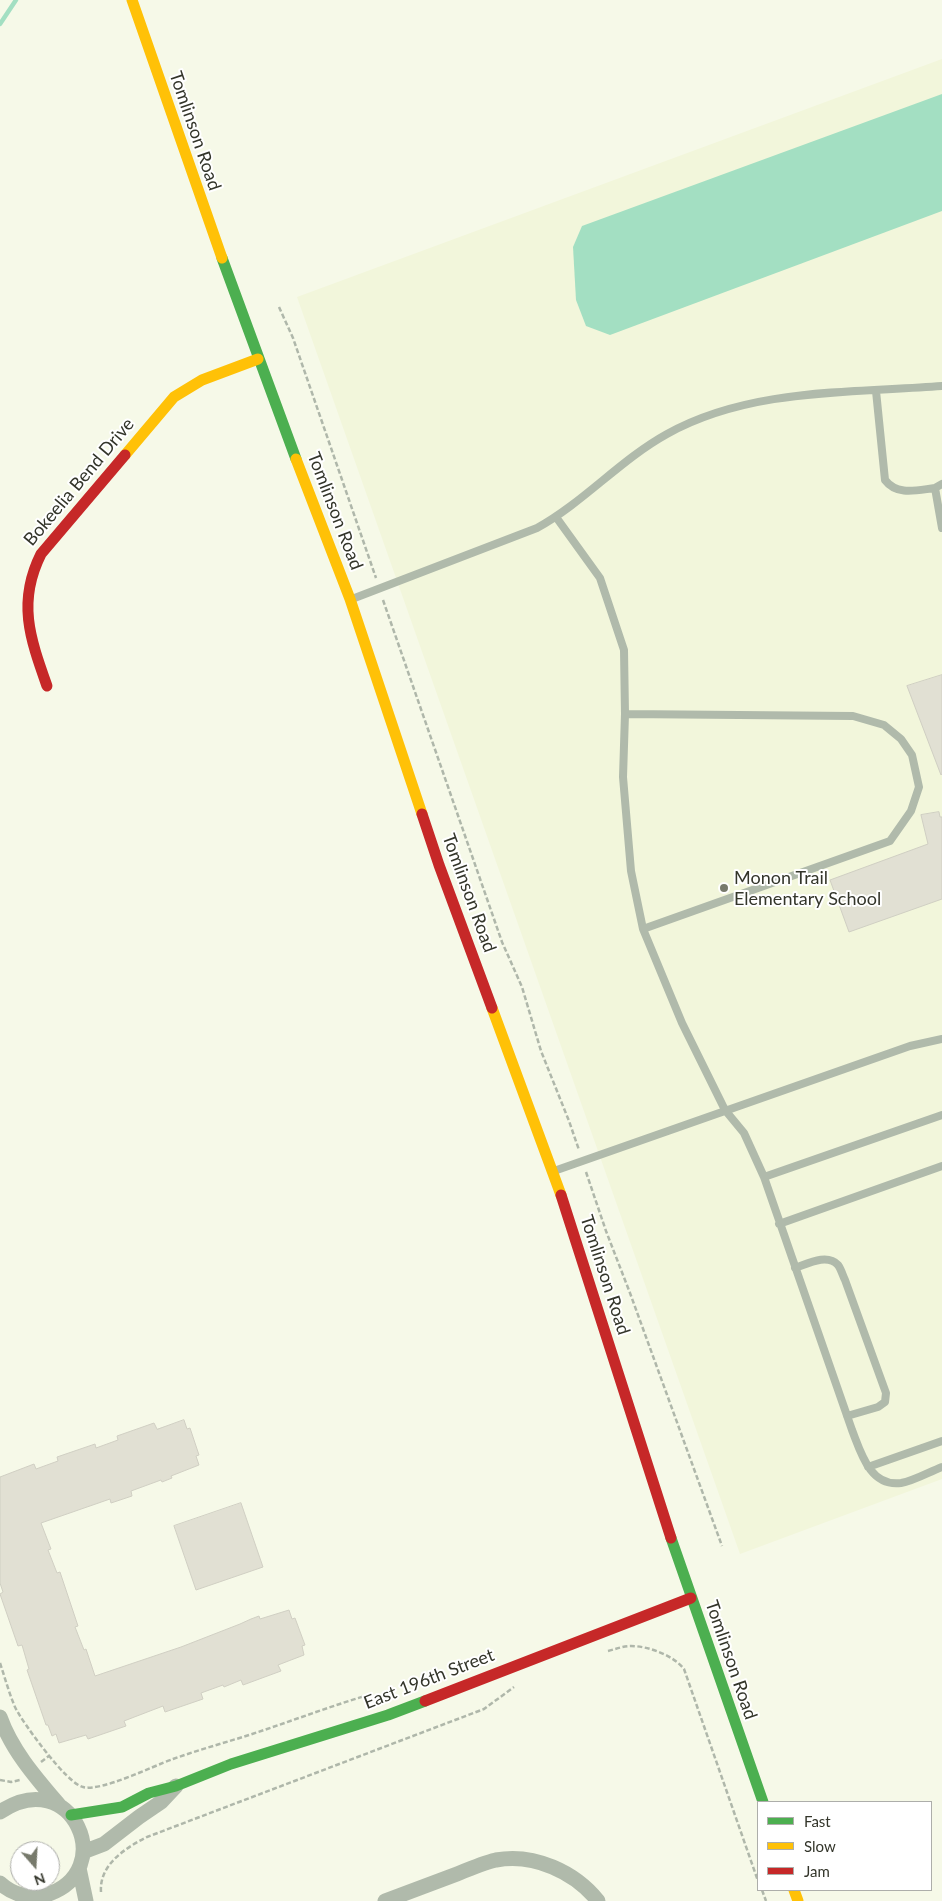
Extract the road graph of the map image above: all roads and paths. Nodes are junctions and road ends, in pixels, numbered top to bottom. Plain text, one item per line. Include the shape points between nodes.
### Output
1 (132, 0) edge
2 (280, 306) dead end
3 (258, 360) junction
4 (942, 386) edge
5 (876, 391) junction
6 (938, 486) edge
7 (556, 517) junction
8 (942, 529) edge
9 (379, 588) junction
10 (350, 599) junction
11 (47, 686) dead end
12 (624, 714) junction
13 (643, 929) junction
14 (942, 1039) edge
15 (725, 1110) junction
16 (942, 1114) edge
17 (582, 1161) junction
18 (942, 1166) edge
19 (553, 1171) junction
20 (764, 1177) junction
21 (779, 1224) junction
22 (795, 1268) junction
23 (847, 1416) junction
24 (942, 1441) edge
25 (868, 1467) junction
26 (942, 1468) edge
27 (722, 1546) dead end
28 (691, 1598) junction
29 (608, 1651) dead end
30 (0, 1664) edge
31 (516, 1686) dead end
32 (368, 1696) dead end
33 (0, 1717) edge
34 (176, 1786) junction
35 (763, 1801) edge
36 (66, 1811) junction
37 (0, 1812) edge
38 (83, 1852) junction
39 (79, 1868) junction
40 (757, 1878) edge
41 (3, 1888) edge
42 (101, 1894) dead end
43 (43, 1899) edge
44 (86, 1901) edge
45 (385, 1901) edge
46 (598, 1901) edge

1 - 3 street, Tomlinson Road
2 - 9 path
3 - 10 street, Tomlinson Road
3 - 11 street, Bokeelia Bend Drive via 202,380 174,397 41,554 31,575 26,603 30,633
4 - 5 lane
5 - 6 lane via 885,480 895,490 903,491
5 - 7 lane via 792,396 750,403 699,419 649,445
6 - 8 lane
7 - 9 lane via 515,537
7 - 12 lane via 600,578 624,650
9 - 10 lane
9 - 17 path via 498,932 522,987 541,1051
10 - 19 street, Tomlinson Road via 439,865
12 - 13 lane via 623,777 631,871
12 - 13 lane via 853,716 884,725 901,739 912,754 919,787 911,811 890,841
13 - 15 lane via 682,1023
14 - 15 lane via 910,1046
15 - 17 lane
15 - 20 lane via 744,1133
16 - 20 lane
17 - 19 lane
17 - 27 path
18 - 21 lane
19 - 28 street, Tomlinson Road
20 - 21 lane
21 - 22 lane
22 - 23 lane
22 - 23 lane via 823,1260 831,1260 838,1266 846,1280 886,1393 885,1402 878,1407
23 - 25 lane
24 - 25 lane
25 - 26 lane via 882,1481 901,1483
28 - 34 street, East 196th Street via 388,1716 231,1764
28 - 35 street, Tomlinson Road
29 - 40 path via 641,1647 670,1658 684,1669
30 - 32 path via 15,1707 25,1724 70,1779 82,1787 109,1783 173,1758
31 - 42 path via 484,1709 147,1837 115,1859 104,1874
33 - 36 street via 30,1771
34 - 36 street, East 196th Street via 149,1793 122,1807
34 - 38 street, East 196th Street via 161,1802 104,1844
36 - 37 street via 48,1800 31,1798
36 - 38 street via 82,1835
38 - 39 street
39 - 43 street via 70,1882
39 - 44 street
41 - 43 street
45 - 46 street via 504,1859 526,1860 562,1871 583,1884

